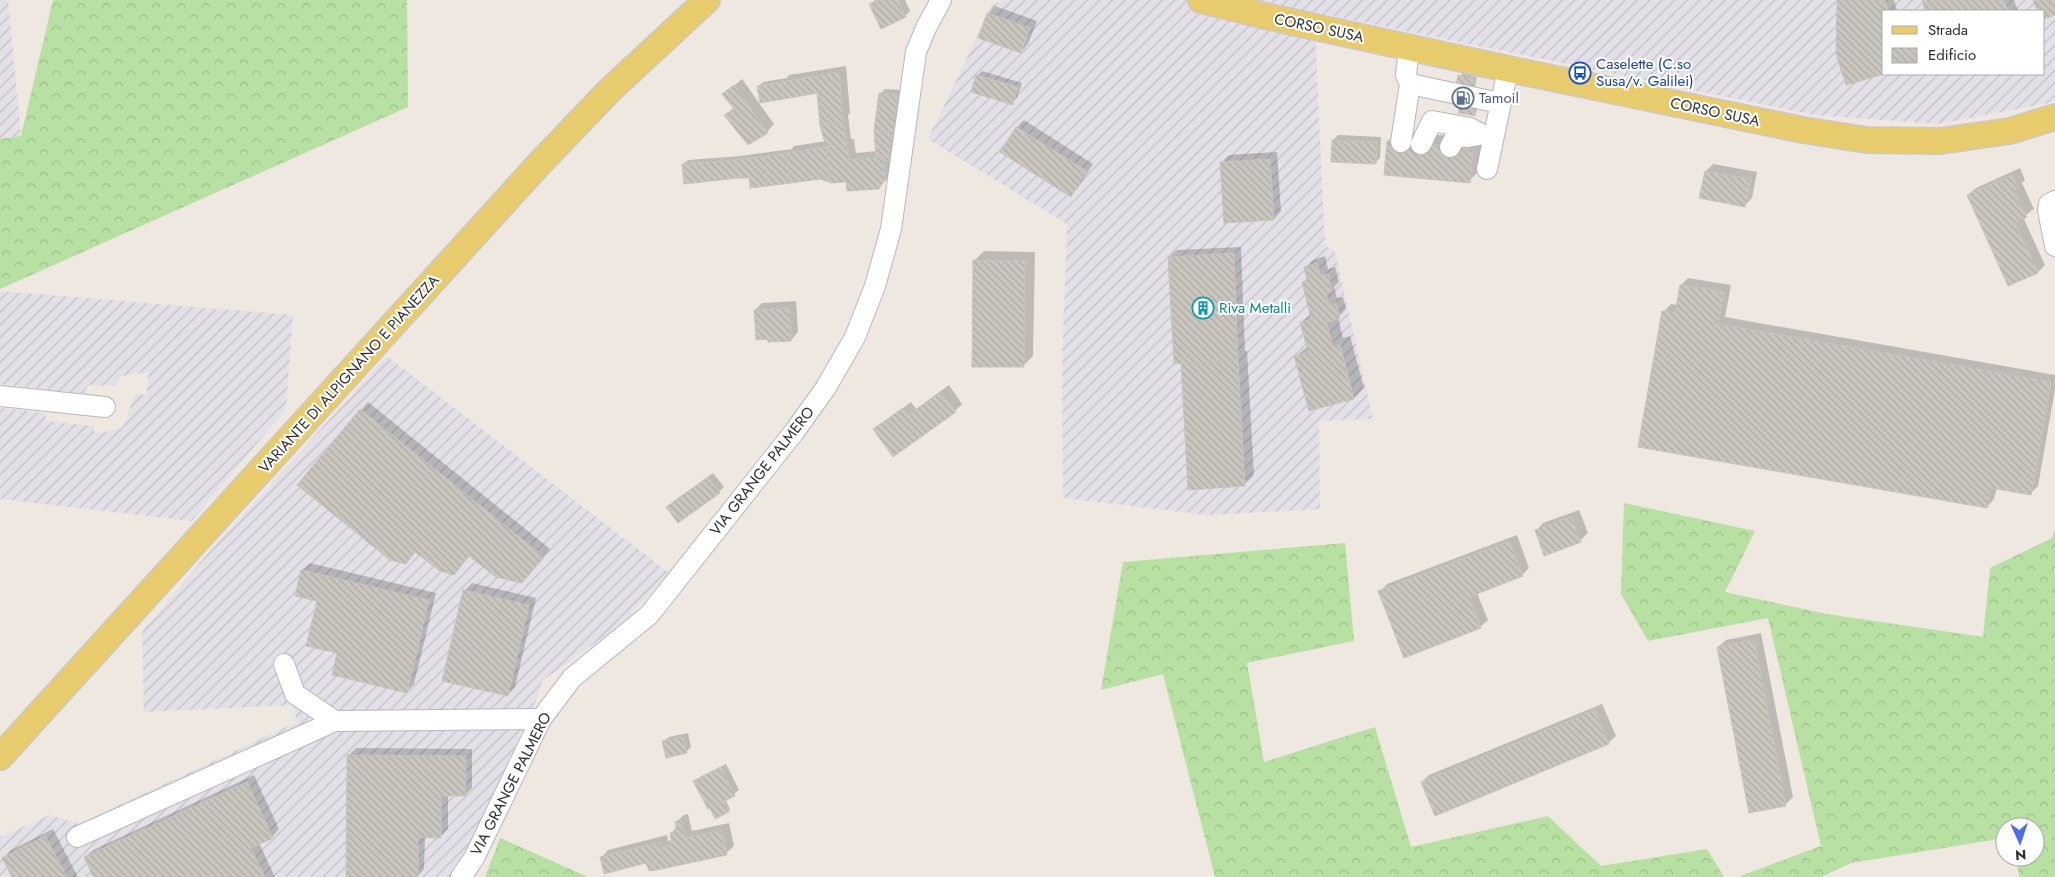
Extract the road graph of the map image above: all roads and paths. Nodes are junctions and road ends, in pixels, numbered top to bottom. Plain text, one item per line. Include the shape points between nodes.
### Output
1 (707, 0) edge
2 (1201, 0) edge
3 (941, 1) edge
4 (1409, 48) junction
5 (1508, 68) junction
6 (1410, 84) junction
7 (1500, 103) junction
8 (2055, 117) edge
9 (1487, 135) junction
10 (1400, 142) dead end
11 (1421, 144) dead end
12 (1450, 147) dead end
13 (1487, 169) dead end
14 (2055, 201) edge
15 (2055, 246) edge
16 (0, 396) edge
17 (105, 407) dead end
18 (284, 664) dead end
19 (541, 719) junction
20 (335, 721) junction
21 (0, 757) edge
22 (77, 837) dead end
23 (461, 877) edge

1 - 21 main road, VARIANTE DI ALPIGNANO E PIANEZZA via 610,90 540,163
2 - 4 main road, CORSO SUSA
3 - 19 street, VIA GRANGE PALMERO via 916,52 891,229 875,286 854,337 825,389 794,432 649,615 572,678
4 - 5 main road, CORSO SUSA
4 - 6 street via 1406,75
5 - 7 street
5 - 8 main road, CORSO SUSA via 1803,130 1867,140 1940,141 2010,131
6 - 7 street
6 - 10 street
7 - 9 street
9 - 11 street via 1470,128 1432,121
9 - 12 street via 1456,136
9 - 13 street
14 - 15 street via 2049,204 2048,210
16 - 17 street
18 - 20 street via 295,694
19 - 20 street
19 - 23 street, VIA GRANGE PALMERO via 474,858
20 - 22 street

